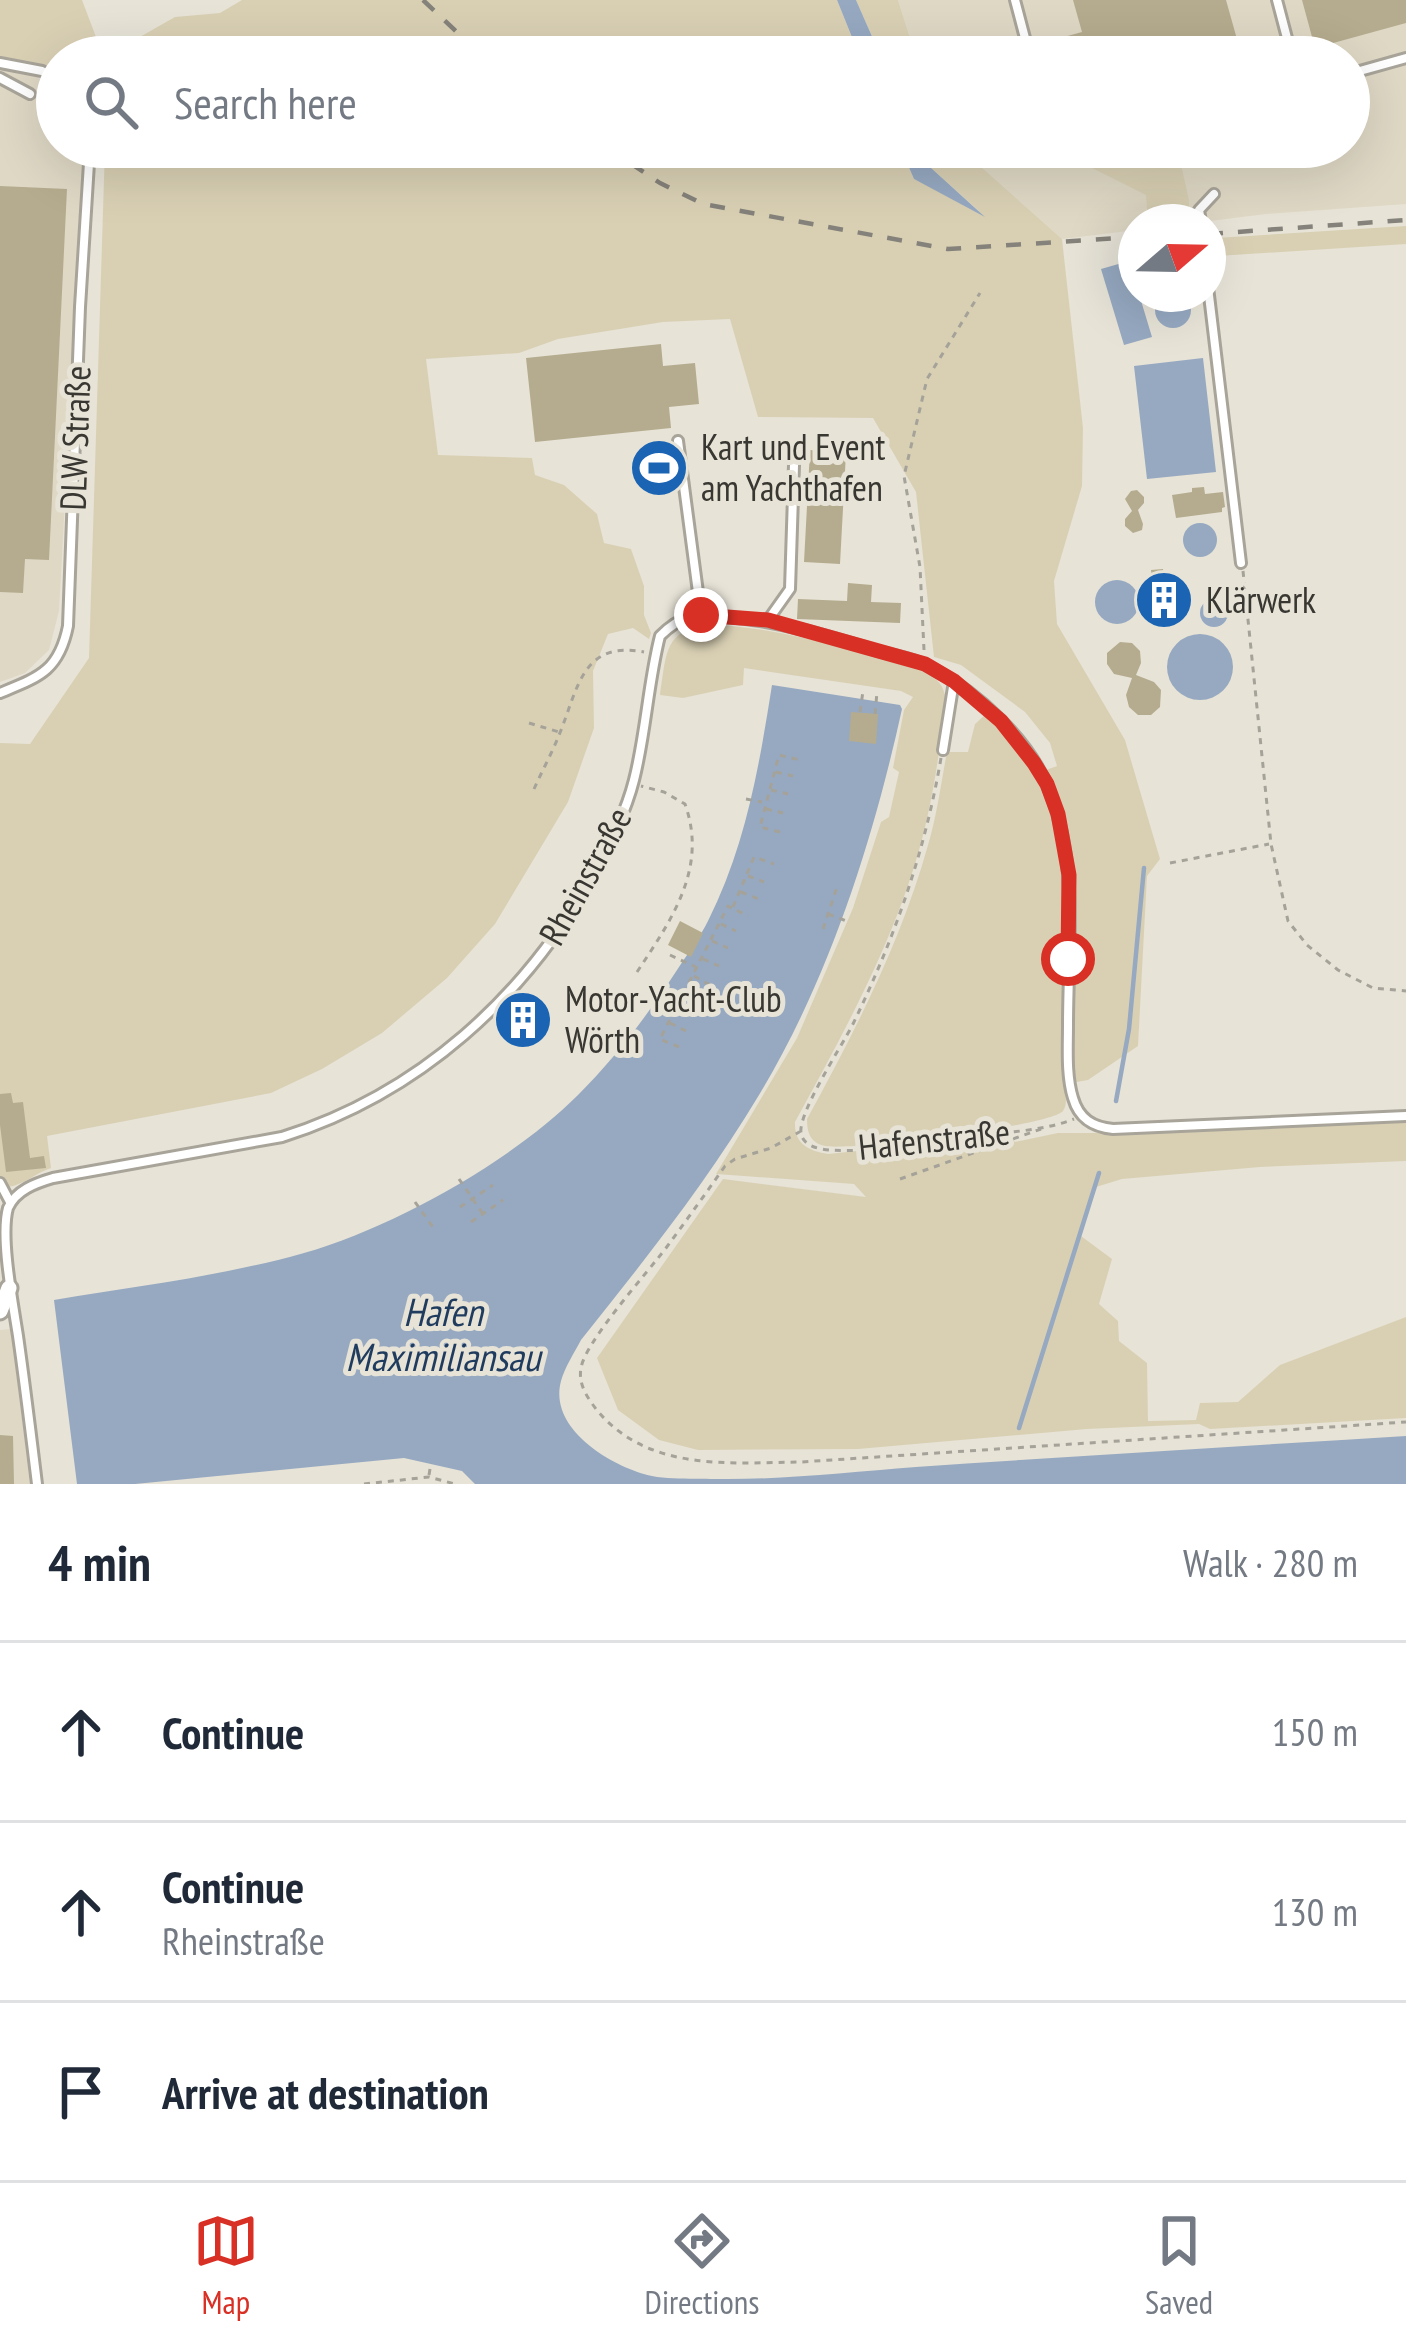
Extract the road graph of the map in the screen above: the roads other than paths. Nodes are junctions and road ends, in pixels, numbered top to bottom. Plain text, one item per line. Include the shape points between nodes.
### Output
1 (1015, 0) edge
2 (1277, 0) edge
3 (1024, 36) edge
4 (1286, 36) edge
5 (1406, 58) edge
6 (0, 63) edge
7 (1370, 68) edge
8 (36, 70) edge
9 (0, 78) edge
10 (30, 94) dead end
11 (89, 168) edge
12 (1214, 194) dead end
13 (1205, 204) edge
14 (1211, 312) edge
15 (678, 441) dead end
16 (794, 465) dead end
17 (1241, 563) road end
18 (701, 615) junction
19 (768, 620) junction
20 (954, 681) junction
21 (0, 693) edge
22 (943, 750) road end
23 (1406, 1116) edge
24 (0, 1184) edge
25 (10, 1202) junction
26 (9, 1288) junction
27 (0, 1311) edge
28 (37, 1484) edge

1 - 3 lane
2 - 4 lane
5 - 7 lane
6 - 8 lane
9 - 10 lane
11 - 21 lane, DLW Straße via 68,626 52,666
12 - 13 lane
14 - 17 lane
15 - 18 lane
16 - 19 lane via 790,590
18 - 19 lane
18 - 25 lane, Rheinstraße via 660,636 634,783 583,893 546,951 473,1030 393,1088 282,1137 53,1178
19 - 20 lane via 925,664
20 - 22 lane
20 - 23 lane via 1018,740 1058,814 1069,875 1071,1088 1081,1115 1113,1129
24 - 25 lane
25 - 26 lane via 3,1228
26 - 27 street
26 - 28 lane

